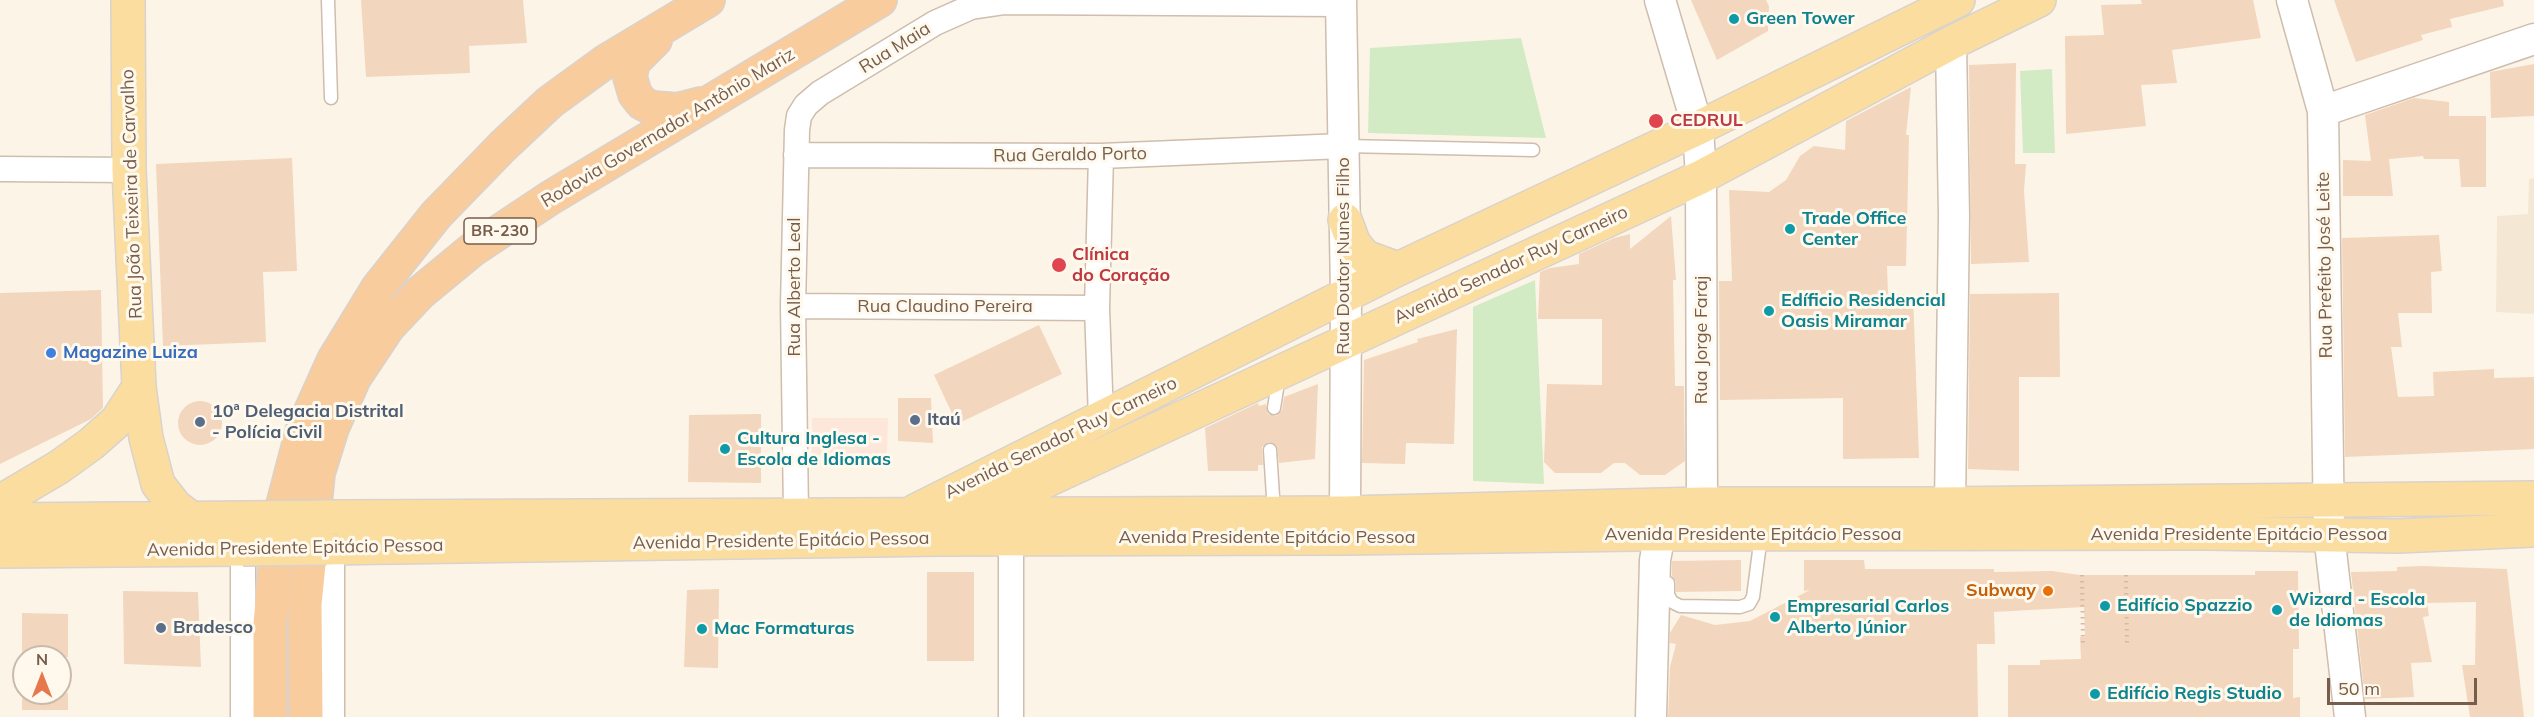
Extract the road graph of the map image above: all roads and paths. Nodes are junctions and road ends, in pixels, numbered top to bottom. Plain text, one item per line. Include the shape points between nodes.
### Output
1 (128, 0) edge
2 (328, 0) edge
3 (880, 0) edge
4 (1660, 0) edge
5 (2039, 0) edge
6 (2292, 0) edge
7 (1341, 2) edge
8 (702, 3) edge
9 (1945, 3) edge
10 (2534, 39) edge
11 (1951, 43) junction
12 (843, 80) joint
13 (727, 94) junction
14 (331, 98) dead end
15 (2323, 111) junction
16 (1698, 128) junction
17 (1343, 146) junction
18 (1533, 150) dead end
19 (796, 155) junction
20 (1101, 156) junction
21 (0, 169) edge
22 (129, 170) junction
23 (1701, 177) junction
24 (1345, 220) junction
25 (1398, 269) junction
26 (1346, 295) junction
27 (793, 306) junction
28 (1097, 308) junction
29 (1345, 342) junction
30 (1280, 373) junction
31 (139, 387) junction
32 (1274, 408) dead end
33 (1101, 418) junction
34 (1270, 450) dead end
35 (2534, 498) edge
36 (2329, 500) junction
37 (0, 502) edge
38 (1702, 504) junction
39 (1950, 504) junction
40 (975, 513) junction
41 (1274, 513) junction
42 (1346, 513) junction
43 (796, 514) junction
44 (908, 514) junction
45 (0, 520) edge
46 (194, 520) junction
47 (1652, 527) junction
48 (2534, 530) edge
49 (245, 533) junction
50 (1761, 534) junction
51 (2329, 534) junction
52 (332, 537) junction
53 (1011, 538) junction
54 (941, 539) junction
55 (0, 551) edge
56 (2082, 575) dead end
57 (2126, 575) dead end
58 (2083, 646) dead end
59 (2127, 646) dead end
60 (243, 717) edge
61 (270, 717) edge
62 (306, 717) edge
63 (332, 717) edge
64 (1011, 717) edge
65 (1651, 717) edge
66 (2350, 717) edge

1 - 22 main road, Rua João Teixeira de Carvalho
2 - 14 lane
3 - 13 highway, Rodovia Governador Antônio Mariz / BR-230
4 - 16 street, Rua Jorge Faraj
5 - 11 main road, Avenida Senador Ruy Carneiro
6 - 15 street, Rua Prefeito José Leite
7 - 12 street, Rua Maia via 985,4 935,22
7 - 17 street, Rua Doutor Nunes Filho
8 - 13 highway via 644,49 631,70 632,86 642,103 664,110 695,106
8 - 61 highway, BR-230 via 605,62 550,102 502,146 436,215 378,288 334,360 303,429 279,520 270,625
9 - 16 main road, Avenida Senador Ruy Carneiro
10 - 15 street
11 - 23 main road, Avenida Senador Ruy Carneiro
11 - 39 street via 1954,217
12 - 19 street, Rua Alberto Leal via 806,105 799,116
13 - 62 highway, Rodovia Governador Antônio Mariz / BR-230 via 550,198 472,250 421,292 382,336 354,378 318,473 305,604
15 - 36 street, Rua Prefeito José Leite
16 - 23 street, Rua Jorge Faraj
16 - 25 main road, Avenida Senador Ruy Carneiro
17 - 18 lane
17 - 20 street, Rua Geraldo Porto
17 - 24 street, Rua Doutor Nunes Filho
19 - 20 street, Rua Geraldo Porto
19 - 27 street, Rua Alberto Leal
20 - 28 street
21 - 22 street
22 - 31 main road, Rua João Teixeira de Carvalho
23 - 29 main road, Avenida Senador Ruy Carneiro
23 - 38 street, Rua Jorge Faraj
24 - 25 main road via 1354,244 1365,257
24 - 26 street, Rua Doutor Nunes Filho
25 - 26 main road, Avenida Senador Ruy Carneiro
26 - 29 street, Rua Doutor Nunes Filho
26 - 33 main road, Avenida Senador Ruy Carneiro
27 - 28 street, Rua Claudino Pereira
27 - 43 street, Rua Alberto Leal
28 - 33 street
29 - 30 main road, Avenida Senador Ruy Carneiro
29 - 42 street, Rua Doutor Nunes Filho
30 - 32 lane
30 - 40 main road, Avenida Senador Ruy Carneiro
31 - 37 main road via 117,421 91,444
31 - 46 main road, Rua João Teixeira de Carvalho via 158,484 175,506
33 - 44 main road, Avenida Senador Ruy Carneiro
34 - 41 lane
35 - 36 main road, Avenida Presidente Epitácio Pessoa
36 - 39 main road, Avenida Presidente Epitácio Pessoa
36 - 51 street, Rua Prefeito José Leite
38 - 39 main road, Avenida Presidente Epitácio Pessoa
38 - 47 main road, Avenida Presidente Epitácio Pessoa
40 - 41 main road, Avenida Presidente Epitácio Pessoa
40 - 44 main road, Avenida Presidente Epitácio Pessoa
40 - 54 main road
41 - 42 main road, Avenida Presidente Epitácio Pessoa
42 - 47 main road, Avenida Presidente Epitácio Pessoa
43 - 44 main road, Avenida Presidente Epitácio Pessoa
43 - 52 main road, Avenida Presidente Epitácio Pessoa
45 - 46 main road, Avenida Presidente Epitácio Pessoa
46 - 49 main road, Avenida Presidente Epitácio Pessoa
47 - 50 main road, Avenida Presidente Epitácio Pessoa
47 - 50 lane via 1668,595 1680,606 1749,604
47 - 53 main road, Avenida Presidente Epitácio Pessoa via 1346,538
47 - 65 street via 1655,560
48 - 51 main road, Avenida Presidente Epitácio Pessoa via 2398,536
49 - 52 main road, Avenida Presidente Epitácio Pessoa, bridge
49 - 55 main road, Avenida Presidente Epitácio Pessoa
49 - 60 street
50 - 51 main road, Avenida Presidente Epitácio Pessoa
51 - 66 street, Rua Prefeito José Leite
52 - 54 main road, Avenida Presidente Epitácio Pessoa
52 - 63 street
53 - 54 main road, Avenida Presidente Epitácio Pessoa
53 - 64 street
56 - 58 path
57 - 59 path

